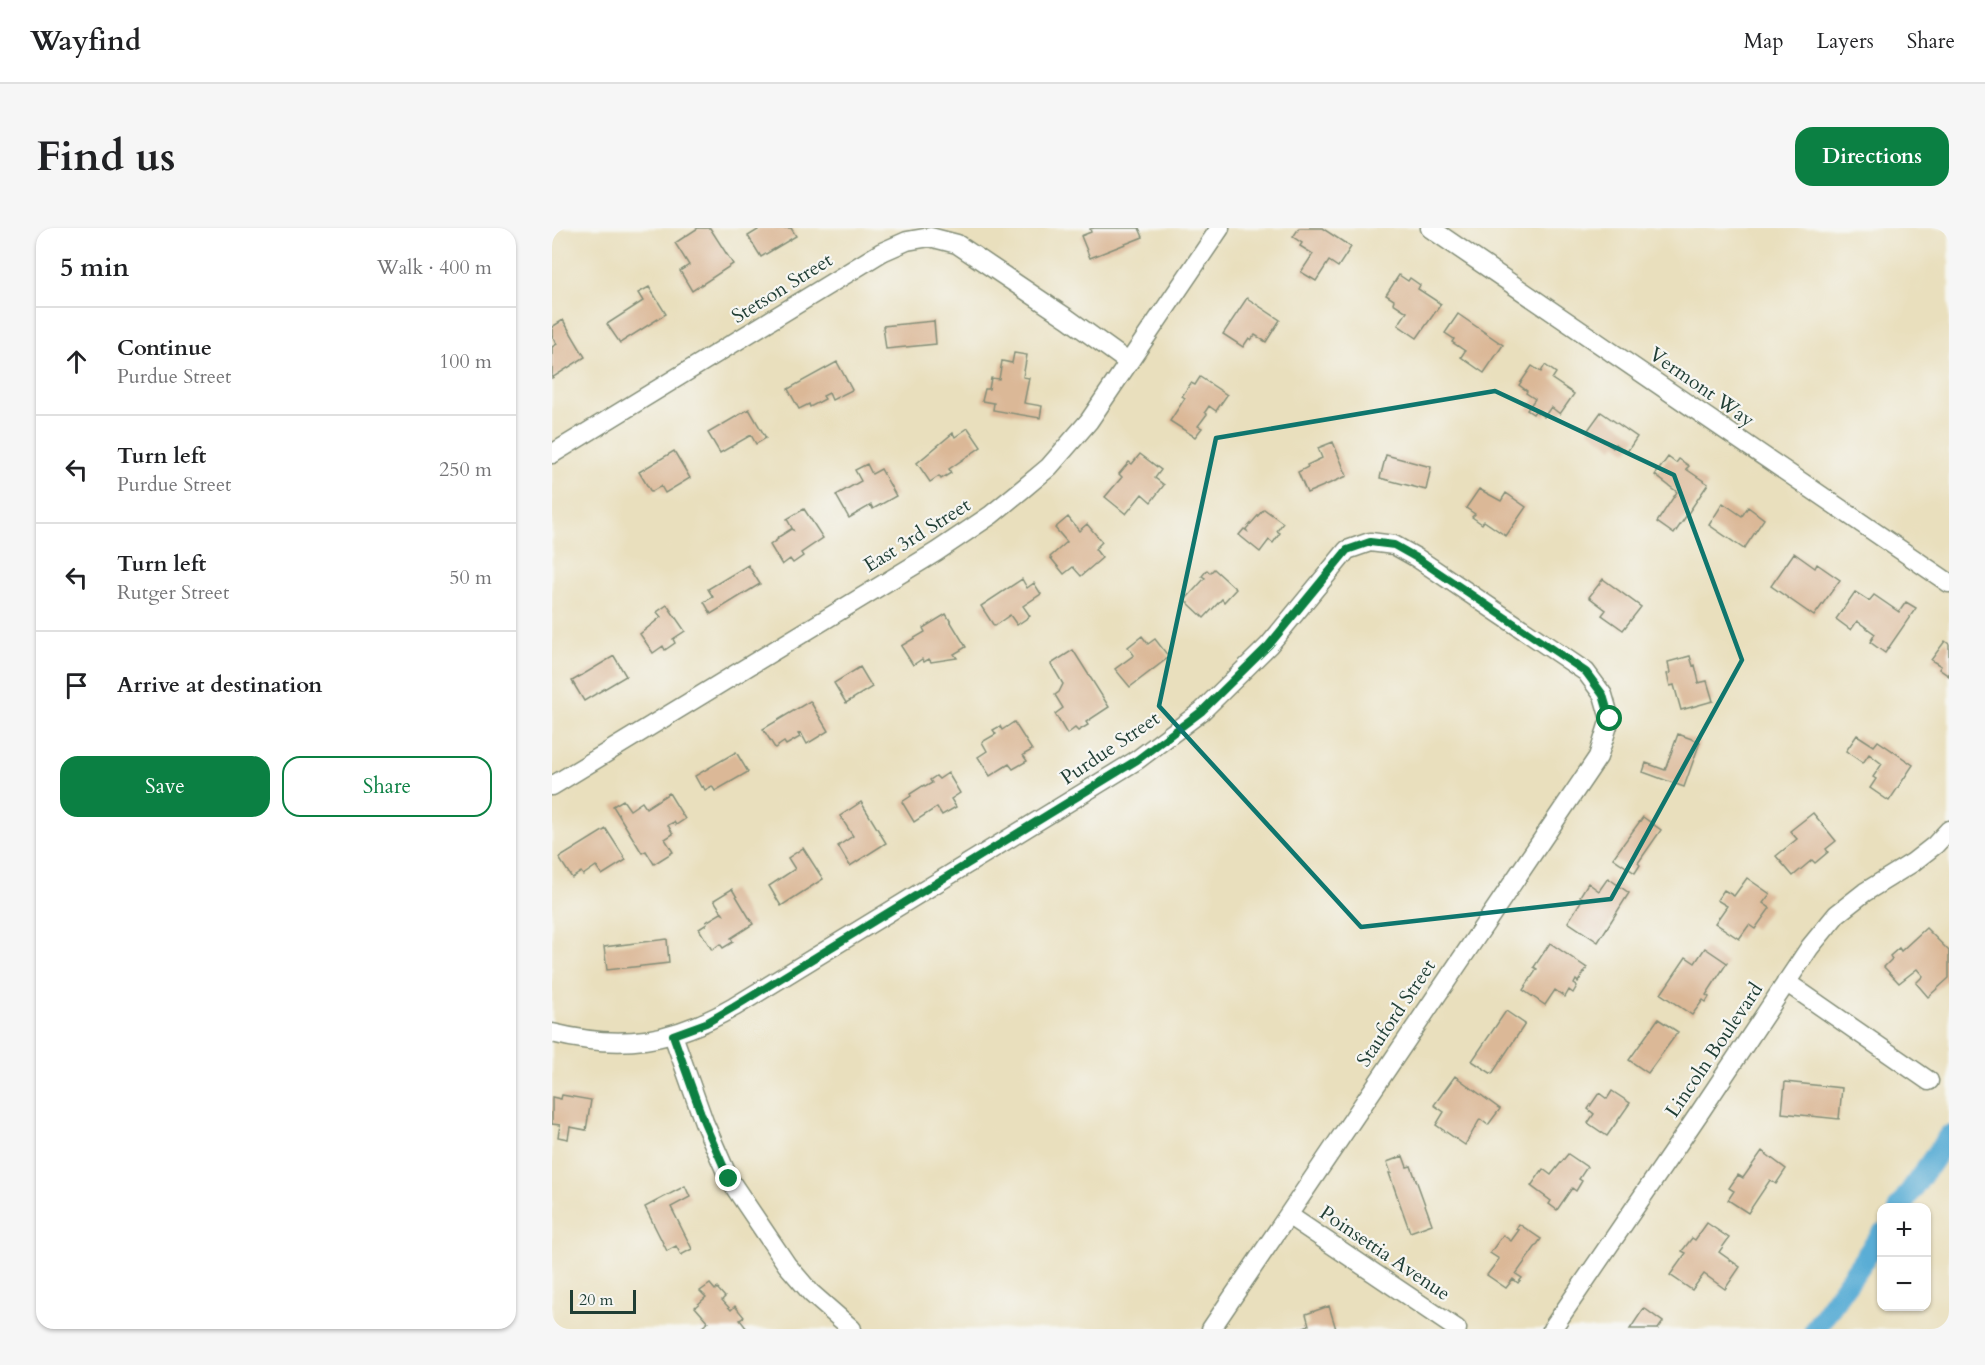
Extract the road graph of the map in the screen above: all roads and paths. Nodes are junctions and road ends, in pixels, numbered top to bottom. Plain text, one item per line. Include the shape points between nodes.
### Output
1 (1220, 228) edge
2 (1430, 228) edge
3 (1128, 362) junction
4 (552, 454) edge
5 (1949, 583) edge
6 (1610, 719) joint
7 (552, 786) edge
8 (1949, 830) edge
9 (1786, 982) junction
10 (552, 1033) edge
11 (673, 1035) junction
12 (1929, 1081) dead end
13 (1288, 1215) junction
14 (852, 1329) edge
15 (1211, 1329) edge
16 (1457, 1329) edge
17 (1552, 1329) edge

1 - 3 street, East 3rd Street
2 - 5 street, Vermont Way
3 - 4 street, Stetson Street via 957,244 930,237 907,241 882,252
3 - 7 street, East 3rd Street via 1089,421 1056,459 991,515
6 - 11 street, Purdue Street via 1603,695 1586,672 1566,657 1417,558 1394,545 1370,542 1347,550 1269,645 1202,711 1137,760 734,1007
6 - 13 street, Stauford Street via 1598,757
8 - 9 street, Lincoln Boulevard via 1912,863 1837,914
9 - 12 street
9 - 17 street, Lincoln Boulevard
10 - 11 street, Purdue Street via 609,1042
11 - 14 street via 729,1179 787,1264 811,1293
13 - 15 street, Stauford Street
13 - 16 street, Poinsettia Avenue

